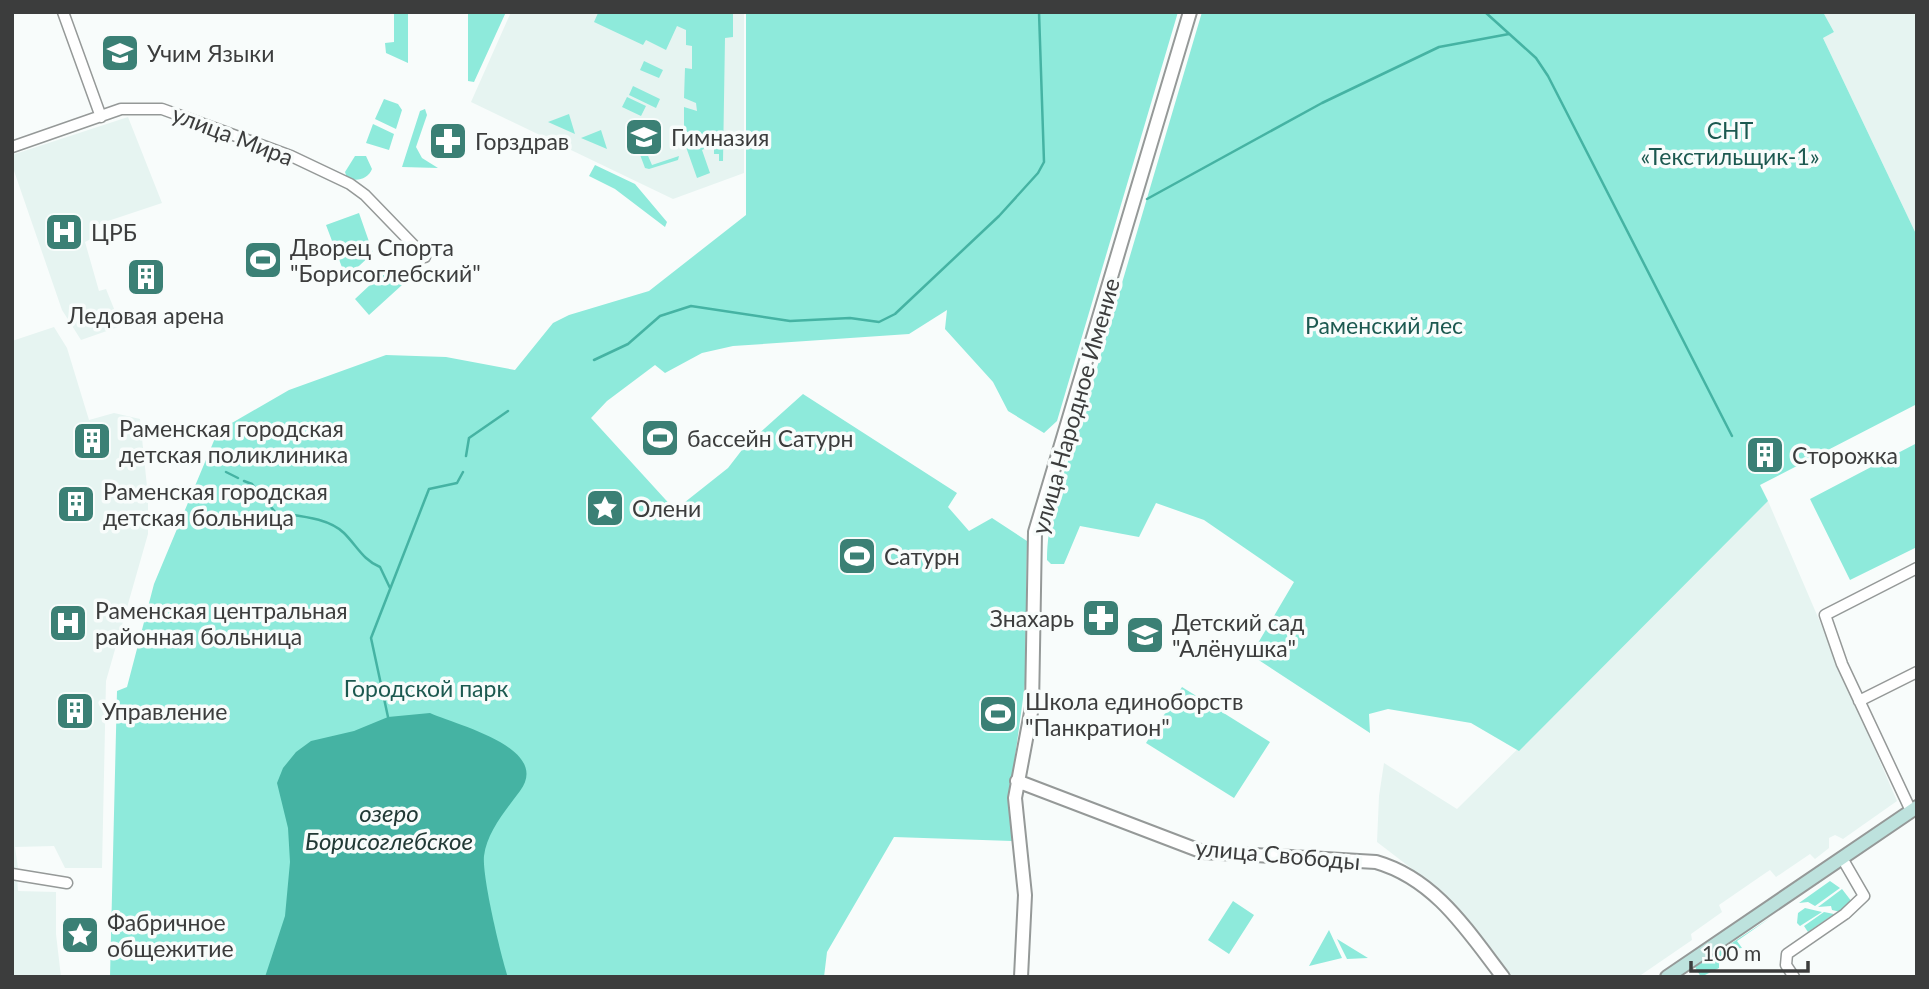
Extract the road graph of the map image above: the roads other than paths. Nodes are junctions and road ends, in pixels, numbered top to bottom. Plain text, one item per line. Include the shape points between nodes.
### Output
1 (63, 12) edge
2 (1190, 12) edge
3 (101, 117) junction
4 (12, 146) edge
5 (425, 257) dead end
6 (1917, 568) edge
7 (1917, 672) edge
8 (1859, 701) junction
9 (1017, 781) junction
10 (1914, 809) edge
11 (1842, 858) junction
12 (12, 874) edge
13 (67, 883) dead end
14 (1021, 977) edge
15 (1503, 977) edge
16 (1667, 977) edge
17 (1794, 977) edge

1 - 3 street
2 - 9 street, улица Народное Имение via 1035,532 1032,707
3 - 4 street, улица Мира
3 - 5 street, улица Мира via 135,107 162,109 303,161 365,195
6 - 8 street via 1825,615
7 - 8 street
8 - 10 street
9 - 14 street, улица Народное Имение via 1025,895
9 - 15 street, улица Свободы via 1203,852 1389,866 1418,881 1446,904
10 - 11 main road
11 - 16 main road
11 - 17 street via 1863,889 1862,901 1787,954 1786,965
12 - 13 street

